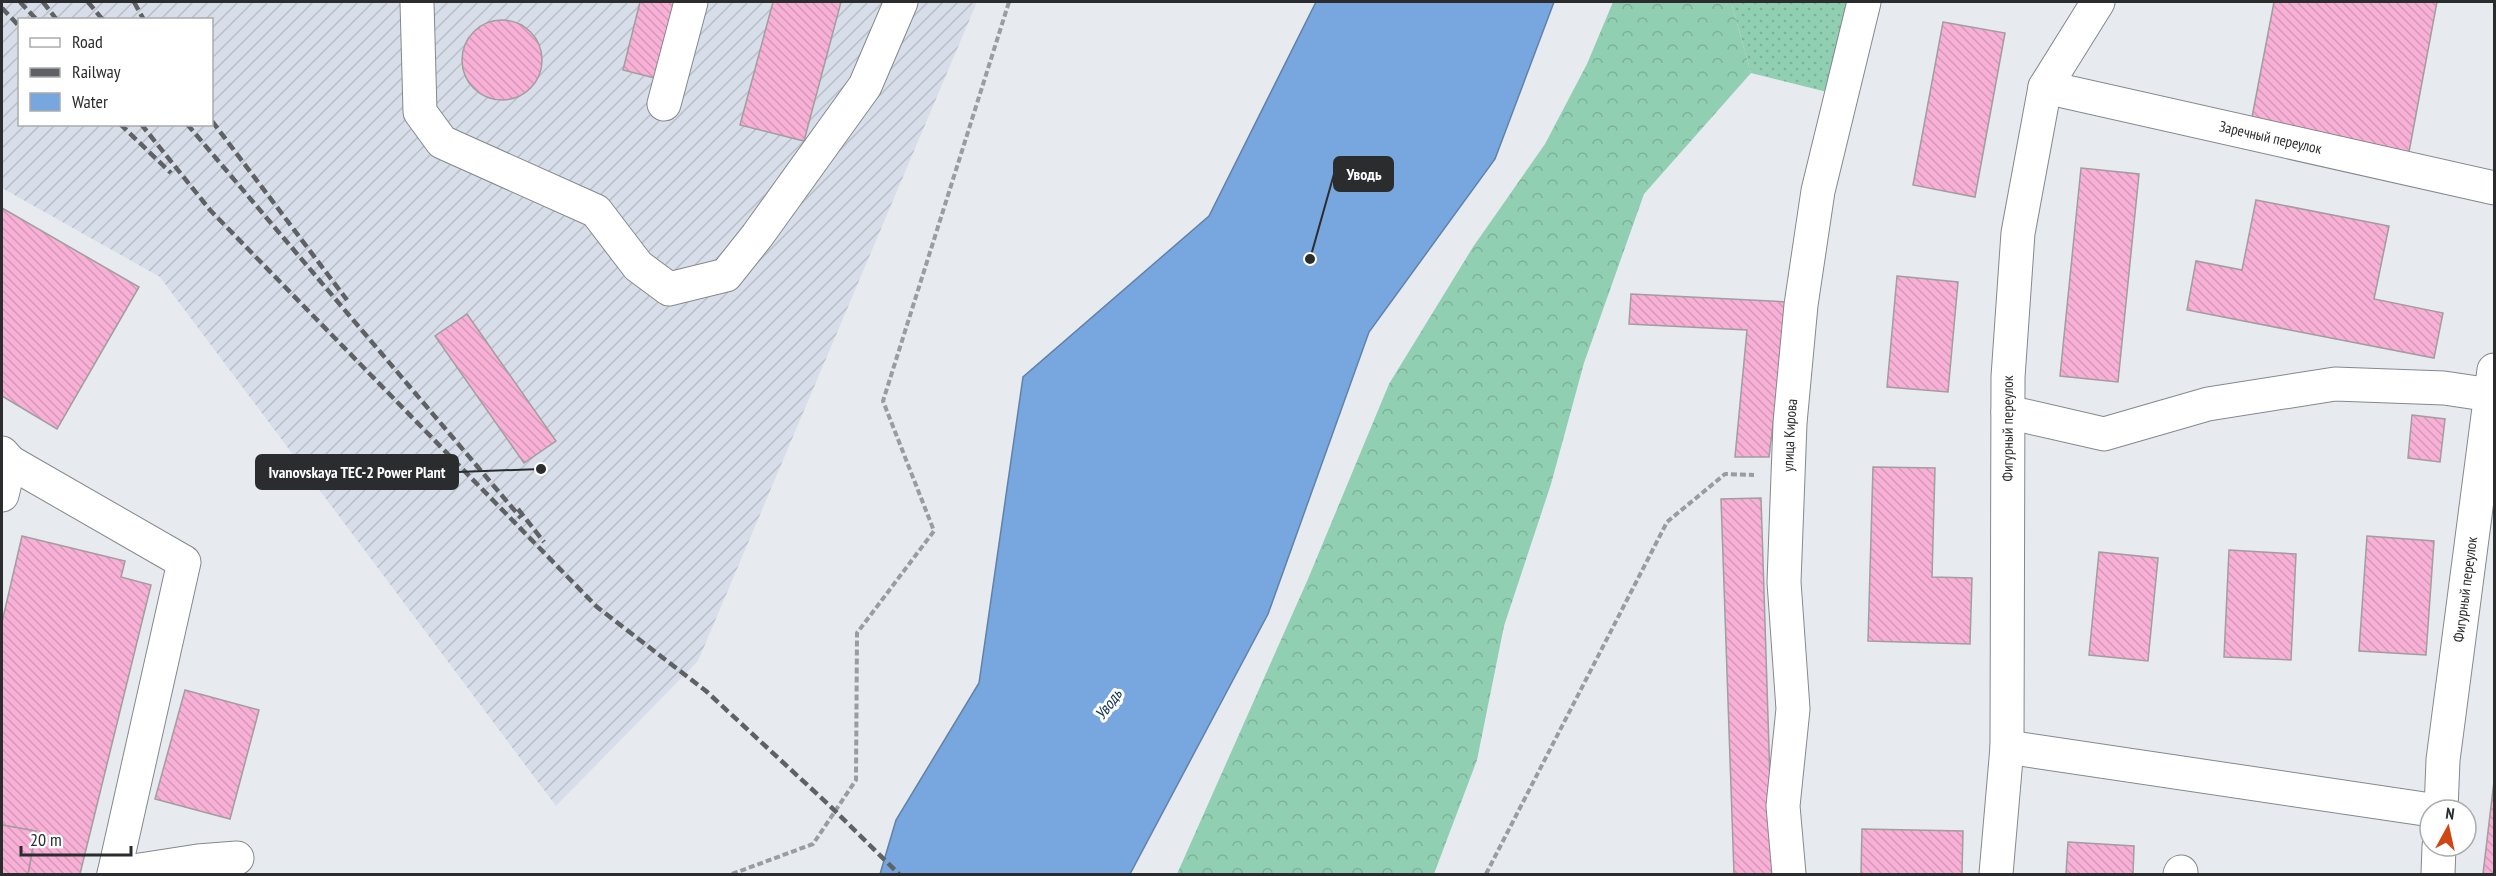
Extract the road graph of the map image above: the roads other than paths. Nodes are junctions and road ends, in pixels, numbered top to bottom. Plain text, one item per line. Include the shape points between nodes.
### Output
1 (417, 2) edge
2 (691, 2) edge
3 (901, 2) edge
4 (1864, 2) edge
5 (2098, 2) edge
6 (2045, 87) junction
7 (664, 104) dead end
8 (2494, 188) edge
9 (2493, 383) edge
10 (2008, 412) junction
11 (6, 458) edge
12 (2, 495) edge
13 (2007, 747) junction
14 (2441, 798) edge
15 (2418, 808) edge
16 (237, 858) dead end
17 (2439, 858) edge
18 (114, 874) edge
19 (1789, 874) edge
20 (1996, 874) edge
21 (2438, 874) edge

1 - 3 street via 420,112 442,142 596,211 638,266 669,289 726,275 865,86
2 - 7 street
4 - 19 street, улица Кирова via 1818,191 1801,305 1790,423 1784,582 1793,709 1783,806
5 - 6 street, Фигурный переулок
6 - 8 street, Заречный переулок
6 - 10 street, Фигурный переулок via 2018,233
9 - 10 street via 2444,388 2335,384 2208,404 2104,434
9 - 14 street, Фигурный переулок via 2443,760
10 - 13 street, Фигурный переулок
11 - 12 street
11 - 18 street via 184,562
13 - 15 street
13 - 20 street, Фигурный переулок
16 - 18 street
17 - 21 street

